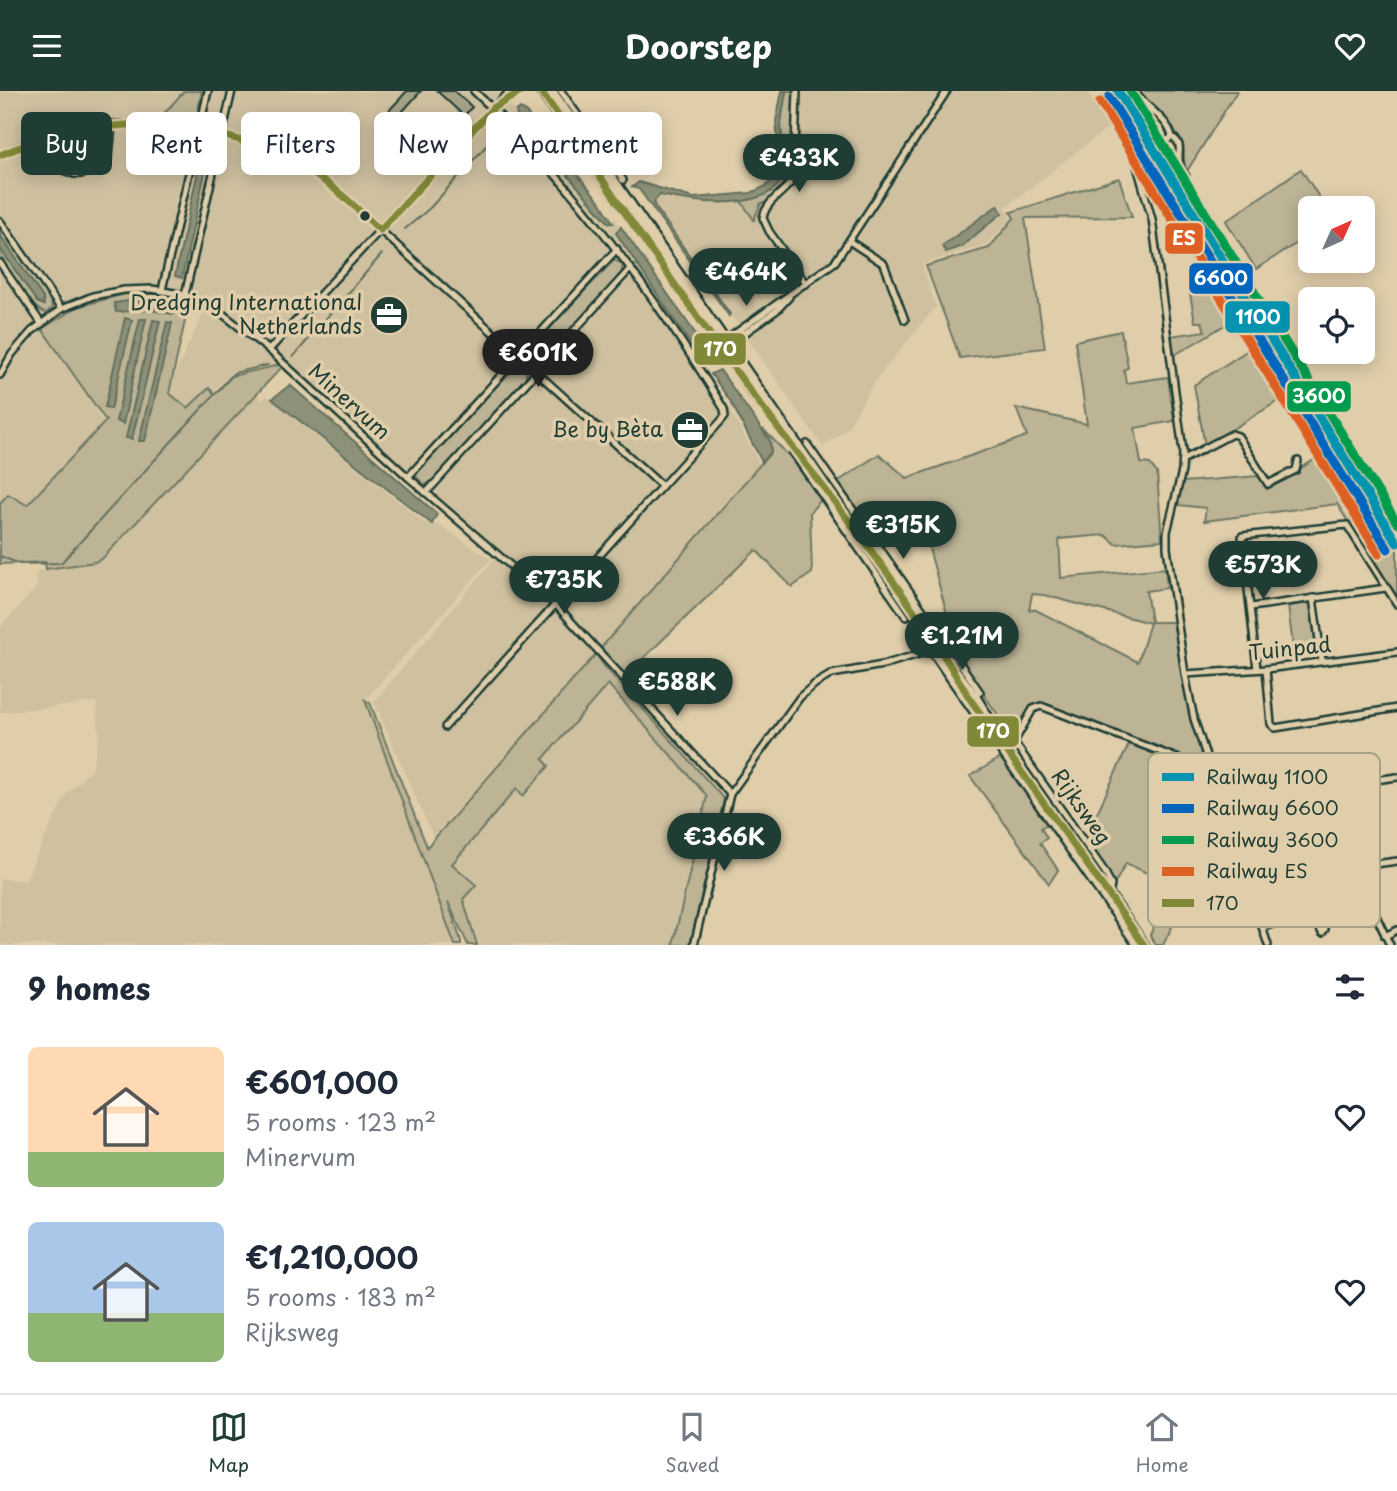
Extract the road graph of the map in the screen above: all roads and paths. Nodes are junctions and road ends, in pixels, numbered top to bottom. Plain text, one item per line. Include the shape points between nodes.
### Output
1 (208, 91) edge
2 (232, 91) edge
3 (474, 91) edge
4 (510, 91) edge
5 (522, 91) edge
6 (541, 91) edge
7 (552, 91) edge
8 (561, 91) edge
9 (797, 91) edge
10 (947, 91) edge
11 (1134, 91) edge
12 (493, 108) junction
13 (203, 112) edge
14 (227, 112) edge
15 (112, 124) edge
16 (126, 124) edge
17 (227, 136) edge
18 (1172, 137) junction
19 (21, 147) edge
20 (0, 155) edge
21 (188, 175) edge
22 (213, 175) edge
23 (1186, 176) dead end
24 (623, 180) dead end
25 (0, 221) edge
26 (380, 230) junction
27 (849, 241) junction
28 (617, 249) junction
29 (0, 263) edge
30 (631, 268) junction
31 (806, 284) junction
32 (162, 290) junction
33 (185, 295) junction
34 (61, 309) junction
35 (905, 320) dead end
36 (41, 323) junction
37 (724, 344) junction
38 (270, 350) junction
39 (519, 356) junction
40 (536, 372) junction
41 (0, 375) edge
42 (798, 447) junction
43 (1184, 459) junction
44 (1298, 461) dead end
45 (408, 477) junction
46 (662, 487) junction
47 (426, 493) junction
48 (846, 511) junction
49 (866, 551) junction
50 (1387, 588) junction
51 (1313, 598) junction
52 (556, 604) junction
53 (1397, 604) edge
54 (1251, 607) junction
55 (906, 617) dead end
56 (916, 630) dead end
57 (932, 645) junction
58 (1396, 652) edge
59 (1322, 661) junction
60 (1397, 661) edge
61 (1257, 669) junction
62 (1266, 669) junction
63 (1185, 674) junction
64 (973, 697) junction
65 (1397, 708) edge
66 (445, 727) dead end
67 (1010, 743) junction
68 (1164, 753) edge
69 (1205, 753) edge
70 (730, 794) junction
71 (1107, 896) junction
72 (1380, 925) edge
73 (1263, 927) edge
74 (1397, 930) edge
75 (1385, 936) junction
76 (694, 945) edge
77 (1136, 945) edge
78 (1144, 945) edge
79 (1268, 945) edge
80 (1390, 945) edge

1 - 13 street
2 - 14 street
3 - 12 street
4 - 12 street
5 - 12 street
6 - 37 main road
7 - 37 main road
8 - 24 street
9 - 31 street via 794,178 767,206 763,218
10 - 27 street
11 - 18 street via 1170,127
12 - 26 street
12 - 28 street
15 - 16 street
17 - 26 street via 313,174
18 - 23 street via 1181,147 1179,164
18 - 43 street via 1136,163 1152,219
19 - 20 street
21 - 32 street
22 - 33 street
25 - 34 street
26 - 38 street
26 - 39 street
27 - 31 street via 835,262
27 - 35 street via 884,264
28 - 30 street
28 - 39 street
29 - 36 street
30 - 40 street
30 - 46 street via 702,372 725,416
31 - 37 street via 777,310
32 - 33 street, Minervum
32 - 34 street, Minervum via 109,292
33 - 38 street, Minervum via 222,312
34 - 36 street, Minervum
36 - 41 street, Minervum
37 - 42 main road
38 - 45 street, Minervum
39 - 40 street
39 - 45 street
40 - 46 street
40 - 47 street
42 - 48 main road, Rijksweg
42 - 49 street, Rijksweg
43 - 44 street via 1232,434 1238,436 1268,484 1296,470
43 - 63 street via 1167,548
45 - 47 street, Minervum
46 - 52 street
47 - 52 street, Minervum
48 - 49 main road, Rijksweg
48 - 64 street, Rijksweg via 980,692
49 - 55 street, Rijksweg
49 - 57 main road, Rijksweg
50 - 51 street
50 - 53 street
50 - 54 street via 1348,525 1242,536
51 - 54 street
51 - 59 street
52 - 66 street
52 - 70 street, Minervum
54 - 61 street
56 - 57 street, Rijksweg
57 - 64 main road, Rijksweg
57 - 70 street via 922,653 839,672 815,684 800,697
57 - 71 street, Rijksweg
58 - 59 street, Tuinpad
58 - 60 street
59 - 62 street, Tuinpad
61 - 62 street, Tuinpad
61 - 63 street, Tuinpad
62 - 65 street via 1275,728
63 - 69 street
64 - 67 main road, Rijksweg
67 - 68 street via 1033,709 1041,706
67 - 71 main road, Rijksweg
70 - 76 street
71 - 77 street, Rijksweg
71 - 78 main road, Rijksweg
72 - 75 street
73 - 79 street
74 - 75 street
75 - 80 street

